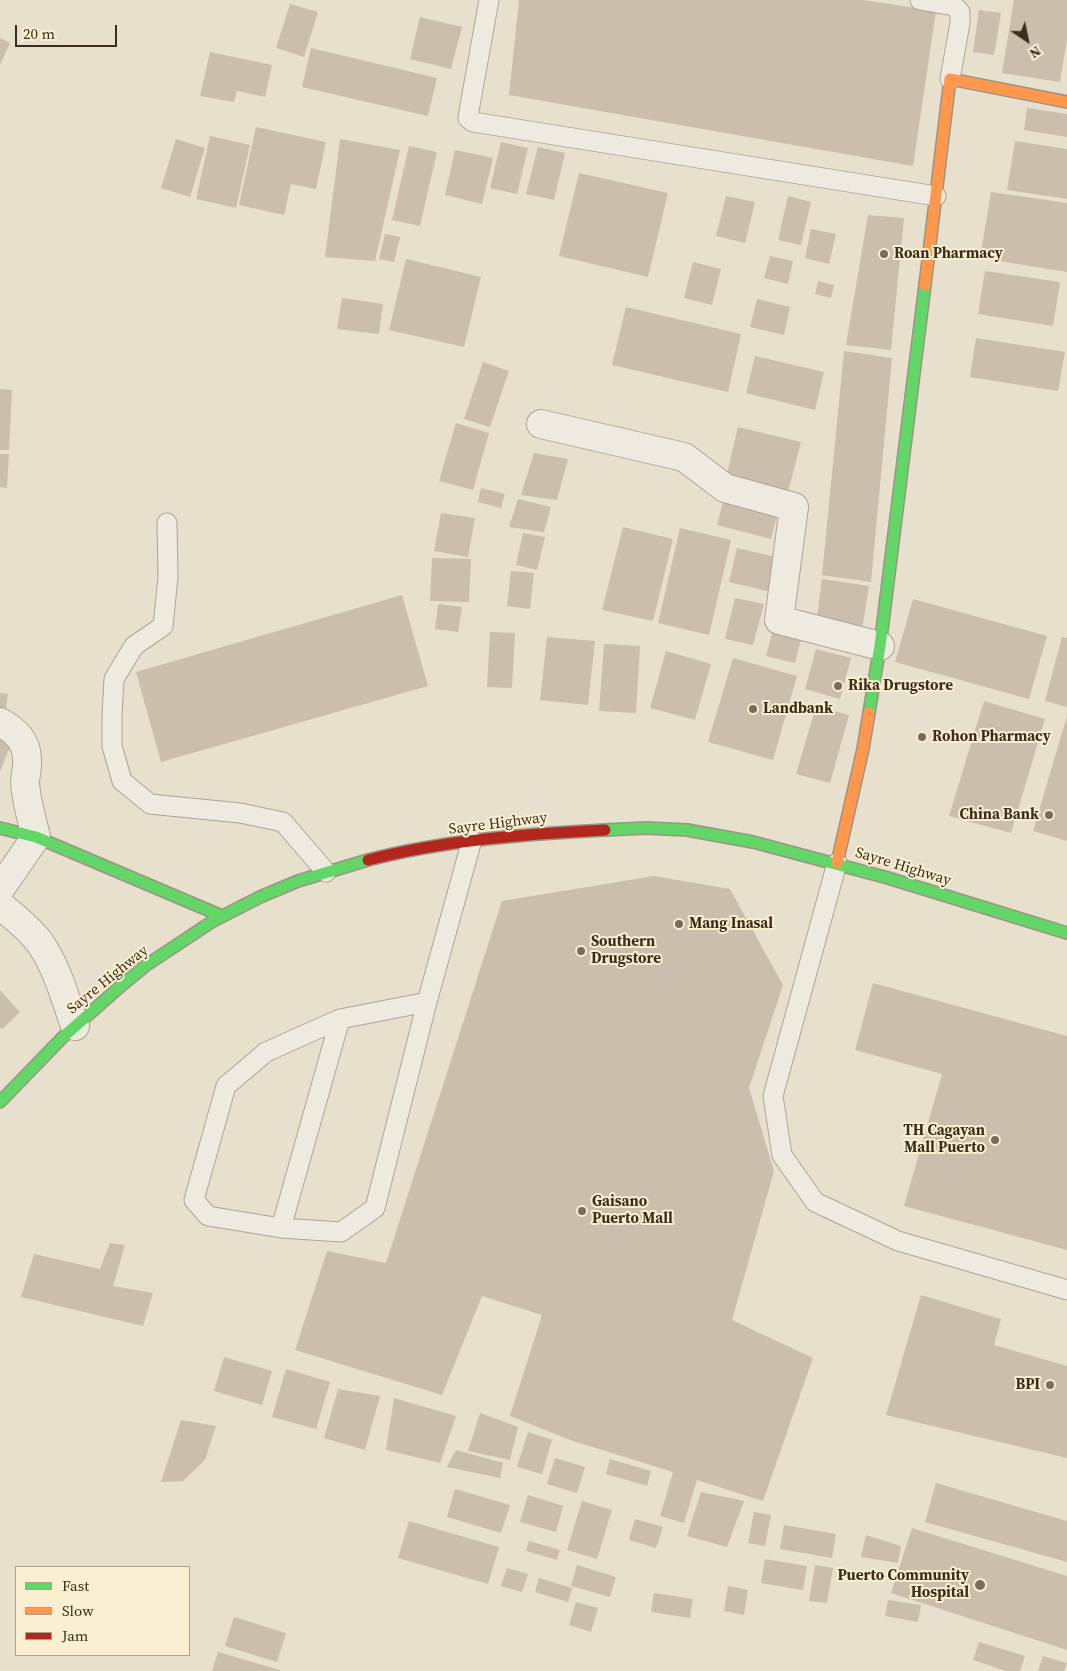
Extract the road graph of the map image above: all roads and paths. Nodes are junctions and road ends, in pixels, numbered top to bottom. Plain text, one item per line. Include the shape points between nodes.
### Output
1 (489, 0) edge
2 (920, 0) edge
3 (950, 79) junction
4 (1067, 102) edge
5 (936, 196) junction
6 (541, 424) dead end
7 (167, 523) dead end
8 (880, 646) junction
9 (0, 722) edge
10 (0, 828) edge
11 (36, 836) junction
12 (472, 840) junction
13 (837, 863) junction
14 (326, 872) junction
15 (0, 889) edge
16 (0, 905) edge
17 (222, 916) junction
18 (1067, 932) edge
19 (427, 1002) junction
20 (340, 1019) junction
21 (74, 1026) junction
22 (0, 1102) edge
23 (281, 1228) junction
24 (1067, 1290) edge

1 - 5 lane via 468,111 468,118 473,122
2 - 3 lane via 954,6 960,12
3 - 4 main road
3 - 5 main road
5 - 8 main road
6 - 8 street via 684,457 725,488 794,507 779,620
7 - 14 lane via 168,577 163,626 134,646 114,679 112,746 122,781 150,804 240,813 283,822
8 - 13 main road via 863,749
9 - 11 street via 22,738 26,750 25,782
10 - 11 main road
11 - 15 street
11 - 17 main road
12 - 13 main road, Sayre Highway via 564,832 669,829 706,833
12 - 14 main road, Sayre Highway
12 - 19 lane
13 - 18 main road, Sayre Highway
13 - 24 lane via 773,1096 782,1155 815,1202 898,1240
14 - 17 main road, Sayre Highway
16 - 21 street via 40,943 54,969
17 - 21 main road, Sayre Highway via 140,970
19 - 20 lane
19 - 23 lane via 375,1208 341,1232
20 - 23 lane
20 - 23 lane via 266,1052 226,1086 194,1200 208,1216
21 - 22 main road, Sayre Highway

